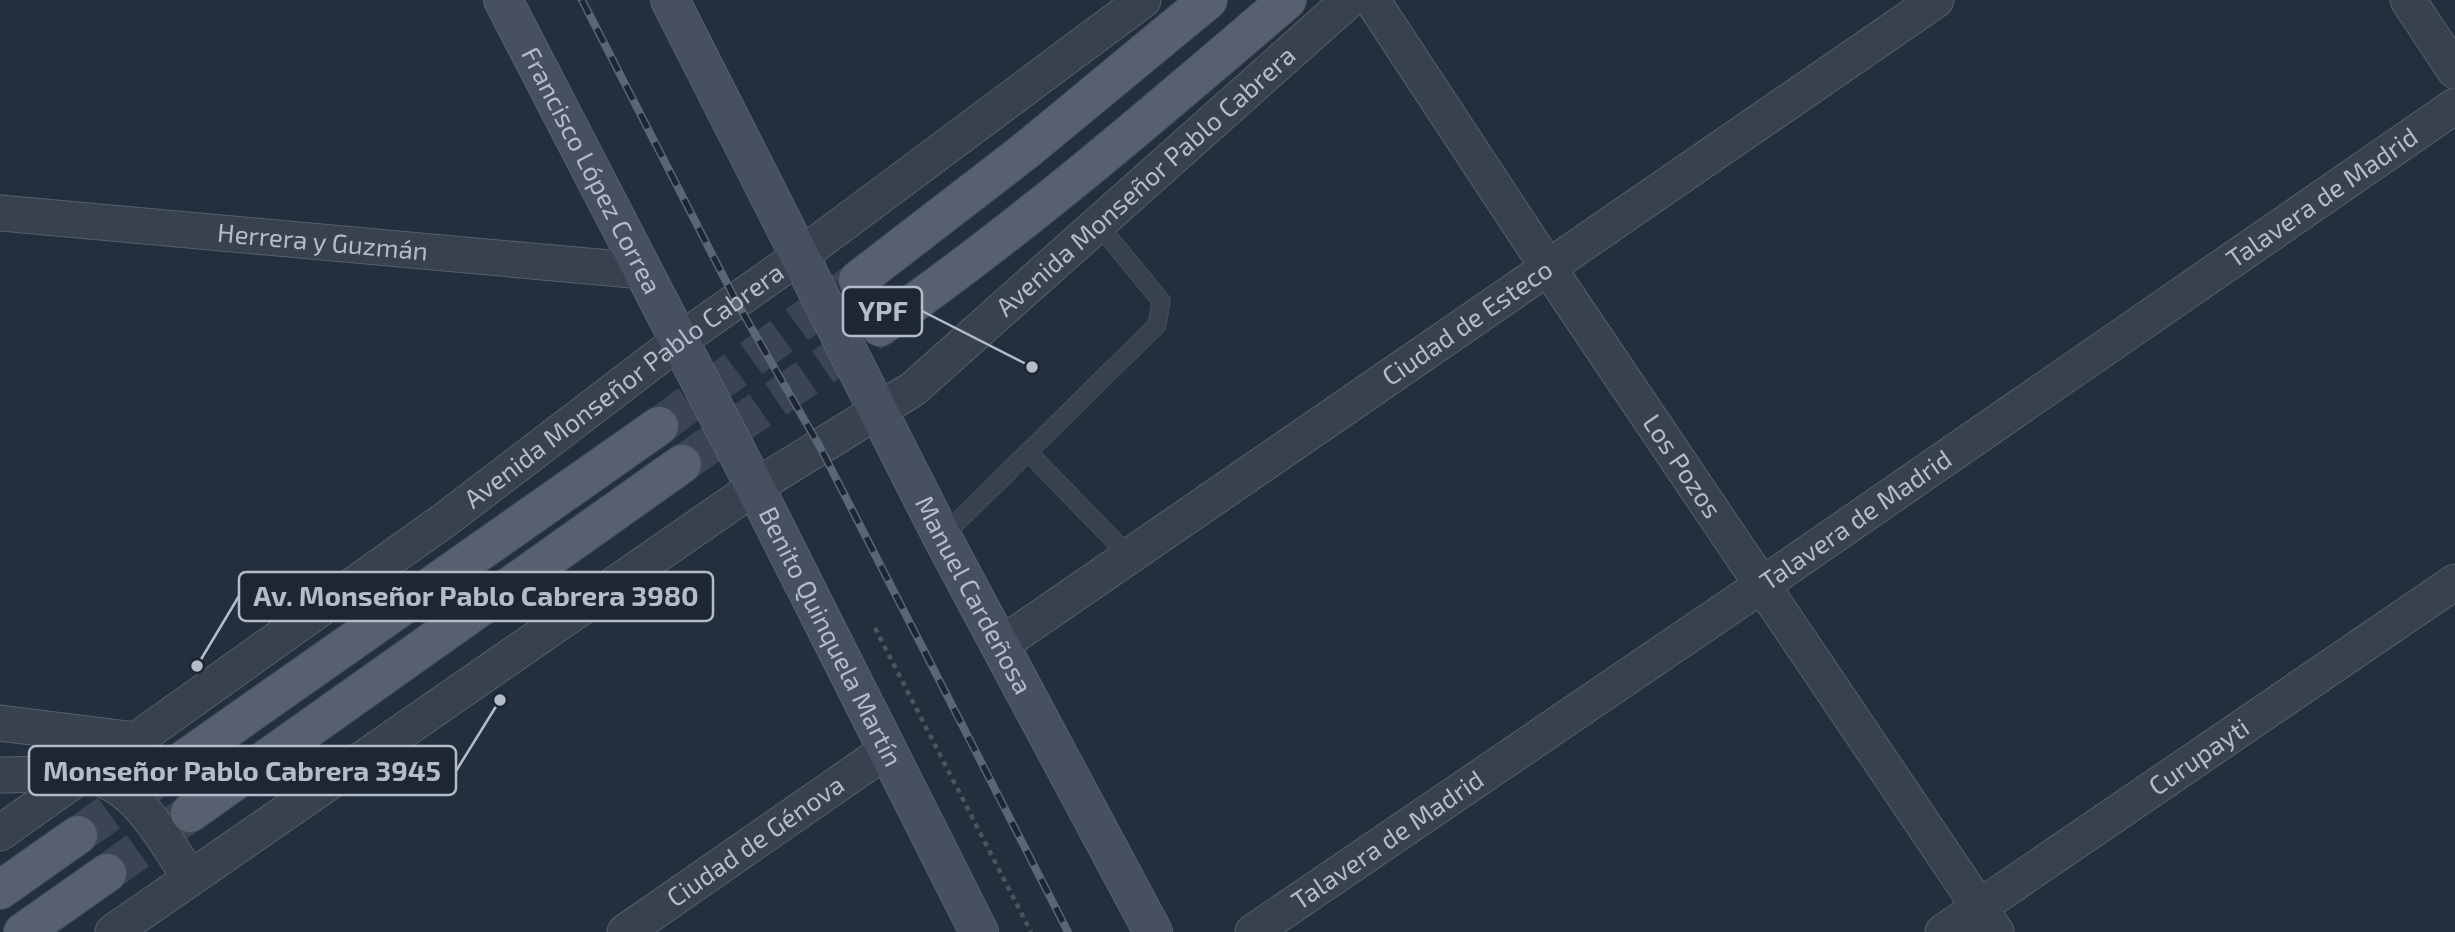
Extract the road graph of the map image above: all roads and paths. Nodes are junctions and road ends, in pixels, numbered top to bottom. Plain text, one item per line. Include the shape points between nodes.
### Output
1 (503, 0) edge
2 (670, 0) edge
3 (1143, 0) edge
4 (1209, 0) edge
5 (1287, 0) edge
6 (1349, 0) edge
7 (1372, 0) edge
8 (1936, 0) edge
9 (2408, 0) edge
10 (2455, 71) edge
11 (2455, 106) edge
12 (0, 213) edge
13 (1098, 224) junction
14 (801, 255) junction
15 (1548, 266) junction
16 (643, 271) junction
17 (858, 280) tunnel mouth
18 (880, 327) tunnel mouth
19 (678, 341) junction
20 (879, 411) junction
21 (660, 426) tunnel mouth
22 (1028, 453) junction
23 (682, 464) tunnel mouth
24 (755, 486) junction
25 (942, 537) junction
26 (1129, 556) junction
27 (2455, 582) edge
28 (1762, 586) junction
29 (999, 646) junction
30 (0, 723) edge
31 (136, 740) junction
32 (887, 750) junction
33 (83, 774) junction
34 (0, 775) edge
35 (162, 775) tunnel mouth
36 (190, 813) tunnel mouth
37 (0, 833) edge
38 (78, 835) tunnel mouth
39 (107, 873) tunnel mouth
40 (190, 878) junction
41 (0, 890) edge
42 (1987, 920) edge
43 (23, 932) edge
44 (113, 932) edge
45 (625, 932) edge
46 (979, 932) edge
47 (1153, 932) edge
48 (1253, 932) edge
49 (1942, 932) edge

1 - 16 main road, Francisco López Correa
2 - 14 main road
3 - 14 street, Avenida Monseñor Pablo Cabrera
4 - 17 main road
5 - 18 main road, Avenida Monseñor Pablo Cabrera via 1072,181
6 - 13 street, Avenida Monseñor Pablo Cabrera
7 - 15 street, Los Pozos
8 - 15 street, Ciudad de Esteco
9 - 10 street
11 - 28 street, Talavera de Madrid
12 - 16 street, Herrera y Guzmán
13 - 20 street, Avenida Monseñor Pablo Cabrera via 926,379
13 - 22 lane via 1161,302 1157,325
14 - 19 street, Avenida Monseñor Pablo Cabrera
14 - 20 main road, Manuel Cardeñosa
15 - 26 street, Ciudad de Esteco
15 - 28 street, Los Pozos
16 - 19 main road, Francisco López Correa
19 - 24 main road, Benito Quinquela Martín
19 - 31 street, Avenida Monseñor Pablo Cabrera via 446,519
20 - 24 street, Avenida Monseñor Pablo Cabrera
20 - 25 main road, Manuel Cardeñosa
21 - 35 main road, Avenida Monseñor Pablo Cabrera
22 - 25 lane
22 - 26 lane
23 - 36 main road
24 - 32 main road, Benito Quinquela Martín
24 - 40 street, Avenida Monseñor Pablo Cabrera
25 - 29 main road, Manuel Cardeñosa
26 - 29 street, Ciudad de Esteco
27 - 42 street, Curupayti
28 - 42 street, Los Pozos
28 - 48 street, Talavera de Madrid
29 - 47 main road, Manuel Cardeñosa
30 - 31 street
31 - 33 street, Avenida Monseñor Pablo Cabrera
32 - 45 street, Ciudad de Génova
32 - 46 main road, Benito Quinquela Martín
33 - 34 street
33 - 37 street, Avenida Monseñor Pablo Cabrera
33 - 40 street via 116,786 143,809
38 - 41 main road
39 - 43 main road
40 - 44 street, Avenida Monseñor Pablo Cabrera
42 - 49 street, Curupayti

